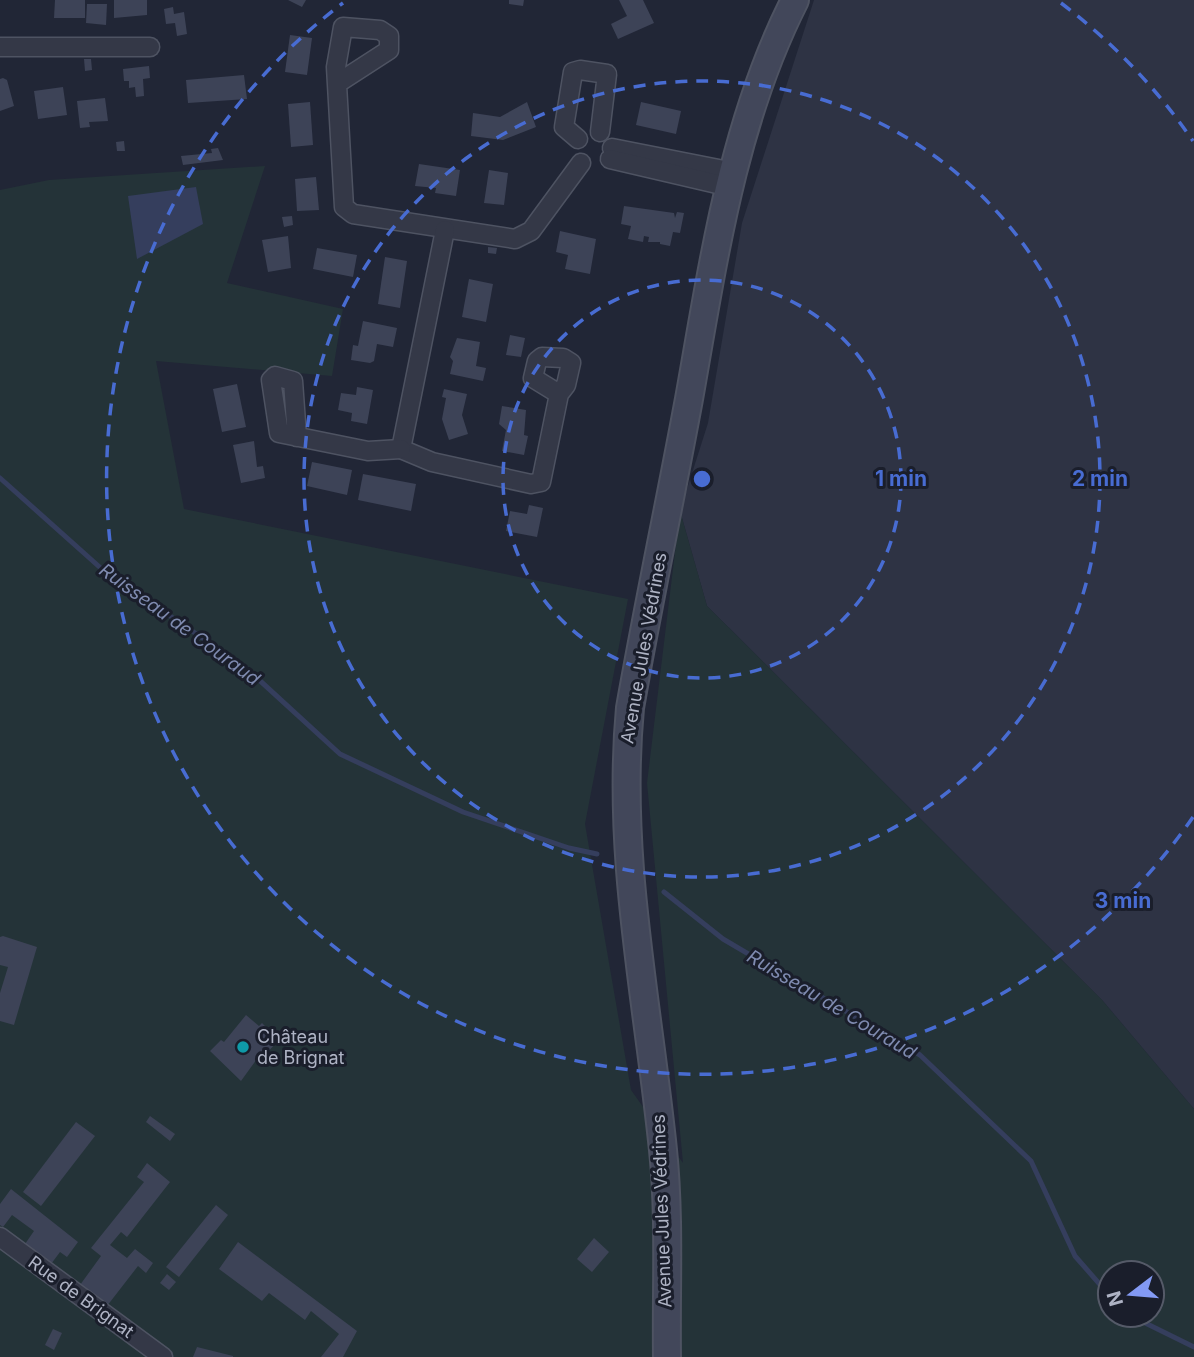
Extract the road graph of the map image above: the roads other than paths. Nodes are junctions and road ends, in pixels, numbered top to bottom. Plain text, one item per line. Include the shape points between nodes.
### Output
1 (787, 0) edge
2 (795, 0) edge
3 (778, 34) junction
4 (0, 47) edge
5 (150, 47) dead end
6 (338, 83) dead end
7 (600, 132) junction
8 (578, 139) junction
9 (611, 154) junction
10 (581, 163) junction
11 (732, 180) junction
12 (445, 230) junction
13 (559, 394) dead end
14 (297, 437) dead end
15 (401, 449) junction
16 (0, 1237) edge
17 (163, 1357) edge
18 (667, 1357) edge

1 - 3 main road, Avenue Jules Védrines
2 - 3 main road, Avenue Jules Védrines
3 - 11 main road, Avenue Jules Védrines via 751,105
4 - 5 street
6 - 12 street via 344,207 353,214
7 - 8 street via 588,132
7 - 8 street via 607,74 580,69 573,72 564,127
7 - 9 street via 610,140
8 - 10 street via 575,152
9 - 10 street via 597,168
9 - 11 street
10 - 12 street via 531,231 515,239
11 - 18 main road, Avenue Jules Védrines via 644,628 625,763 630,894 663,1154
12 - 15 street
13 - 15 street via 541,482 531,484 432,463
14 - 15 street via 368,451
16 - 17 street, Rue de Brignat

